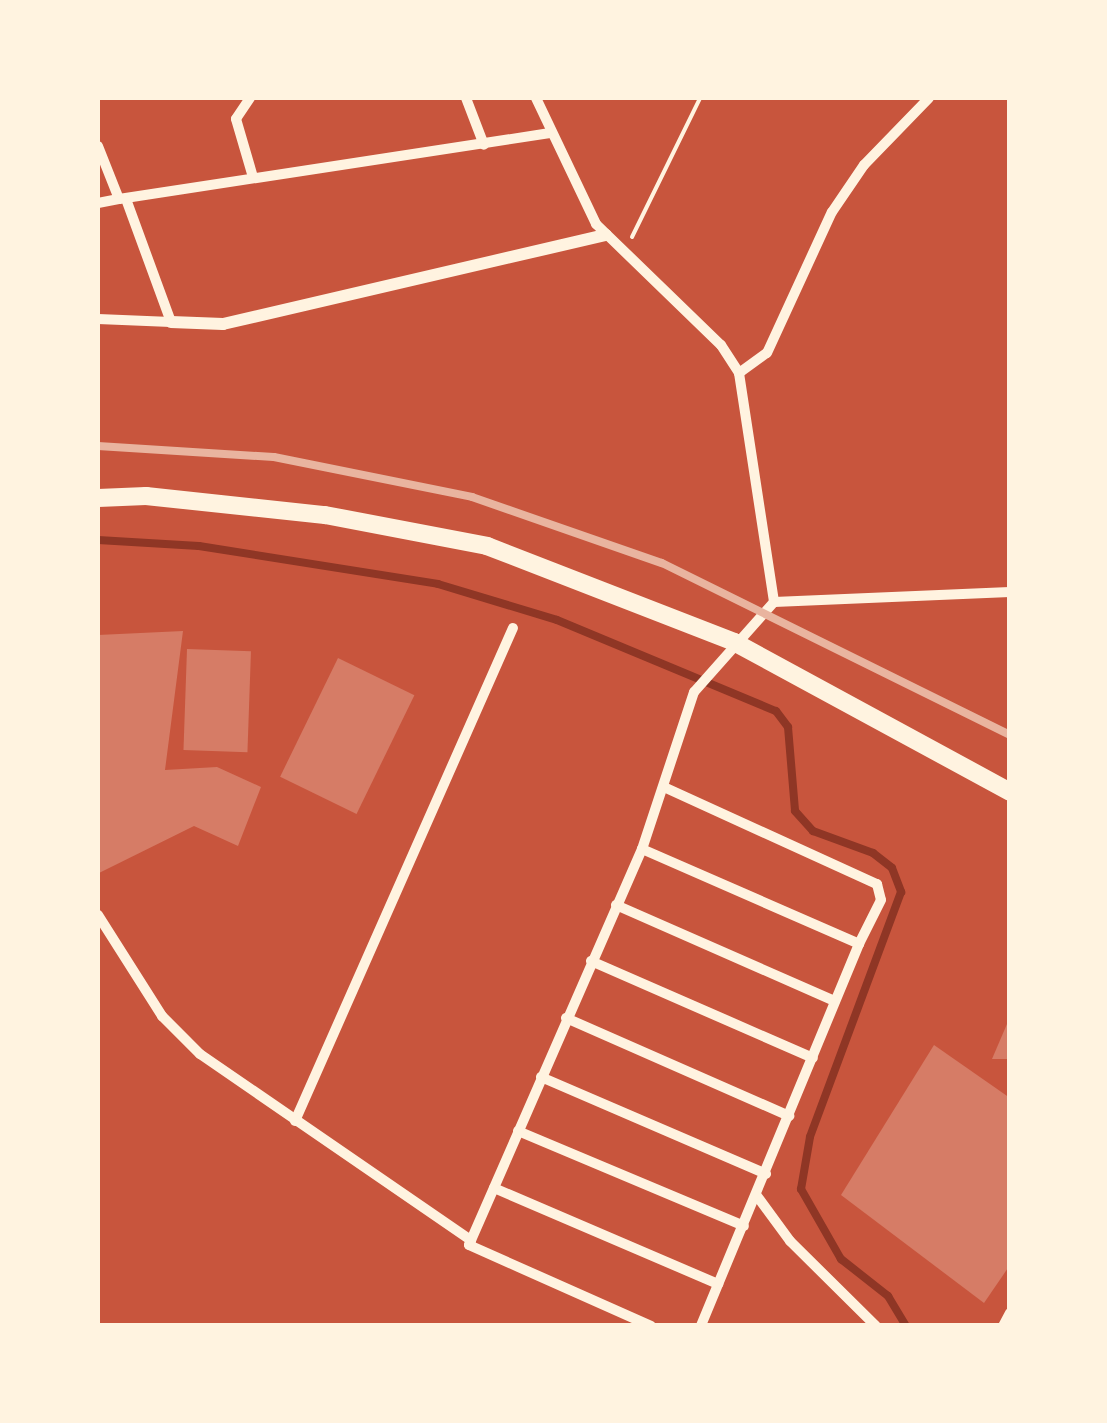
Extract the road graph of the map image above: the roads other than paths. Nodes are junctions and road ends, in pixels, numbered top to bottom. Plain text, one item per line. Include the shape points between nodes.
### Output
1 (250, 98) edge
2 (466, 98) edge
3 (536, 98) edge
4 (929, 98) edge
5 (550, 133) junction
6 (484, 144) junction
7 (98, 146) edge
8 (252, 177) junction
9 (123, 199) junction
10 (98, 202) edge
11 (606, 235) junction
12 (98, 320) edge
13 (170, 322) junction
14 (739, 372) junction
15 (98, 498) edge
16 (1010, 592) edge
17 (774, 602) junction
18 (513, 628) dead end
19 (734, 642) junction
20 (666, 788) junction
21 (1010, 792) edge
22 (642, 849) junction
23 (616, 905) junction
24 (98, 915) edge
25 (859, 944) junction
26 (590, 960) junction
27 (835, 1000) junction
28 (566, 1018) junction
29 (813, 1058) junction
30 (542, 1077) junction
31 (789, 1116) junction
32 (295, 1121) junction
33 (518, 1132) junction
34 (766, 1174) junction
35 (494, 1188) junction
36 (757, 1196) junction
37 (744, 1226) junction
38 (471, 1240) junction
39 (718, 1284) junction
40 (1010, 1313) edge
41 (651, 1326) edge
42 (701, 1326) edge
43 (876, 1326) edge
44 (1003, 1326) edge

1 - 8 street via 236,119
2 - 6 street
3 - 5 street
4 - 14 street via 864,165 832,212 768,353
5 - 6 street
5 - 11 street
6 - 8 street
7 - 9 street
8 - 9 street
9 - 10 street
9 - 13 street
11 - 13 street via 223,324
11 - 14 street via 721,345
12 - 13 street
14 - 17 street
15 - 19 highway via 146,496 326,514 487,546
16 - 17 street
17 - 19 street
18 - 32 street
19 - 20 street via 694,692
19 - 21 highway
20 - 22 street
20 - 25 street via 878,884 881,900
22 - 23 street
22 - 25 street
23 - 26 street
23 - 27 street
24 - 32 street via 162,1016 200,1054
25 - 27 street
26 - 28 street
26 - 29 street
27 - 29 street
28 - 30 street
28 - 31 street
29 - 31 street
30 - 33 street
30 - 34 street
31 - 34 street
32 - 38 street
33 - 35 street
33 - 37 street
34 - 36 street
35 - 38 street
35 - 39 street
36 - 37 street
36 - 43 street via 790,1241
37 - 39 street
38 - 41 street via 468,1245
39 - 42 street
40 - 44 street

